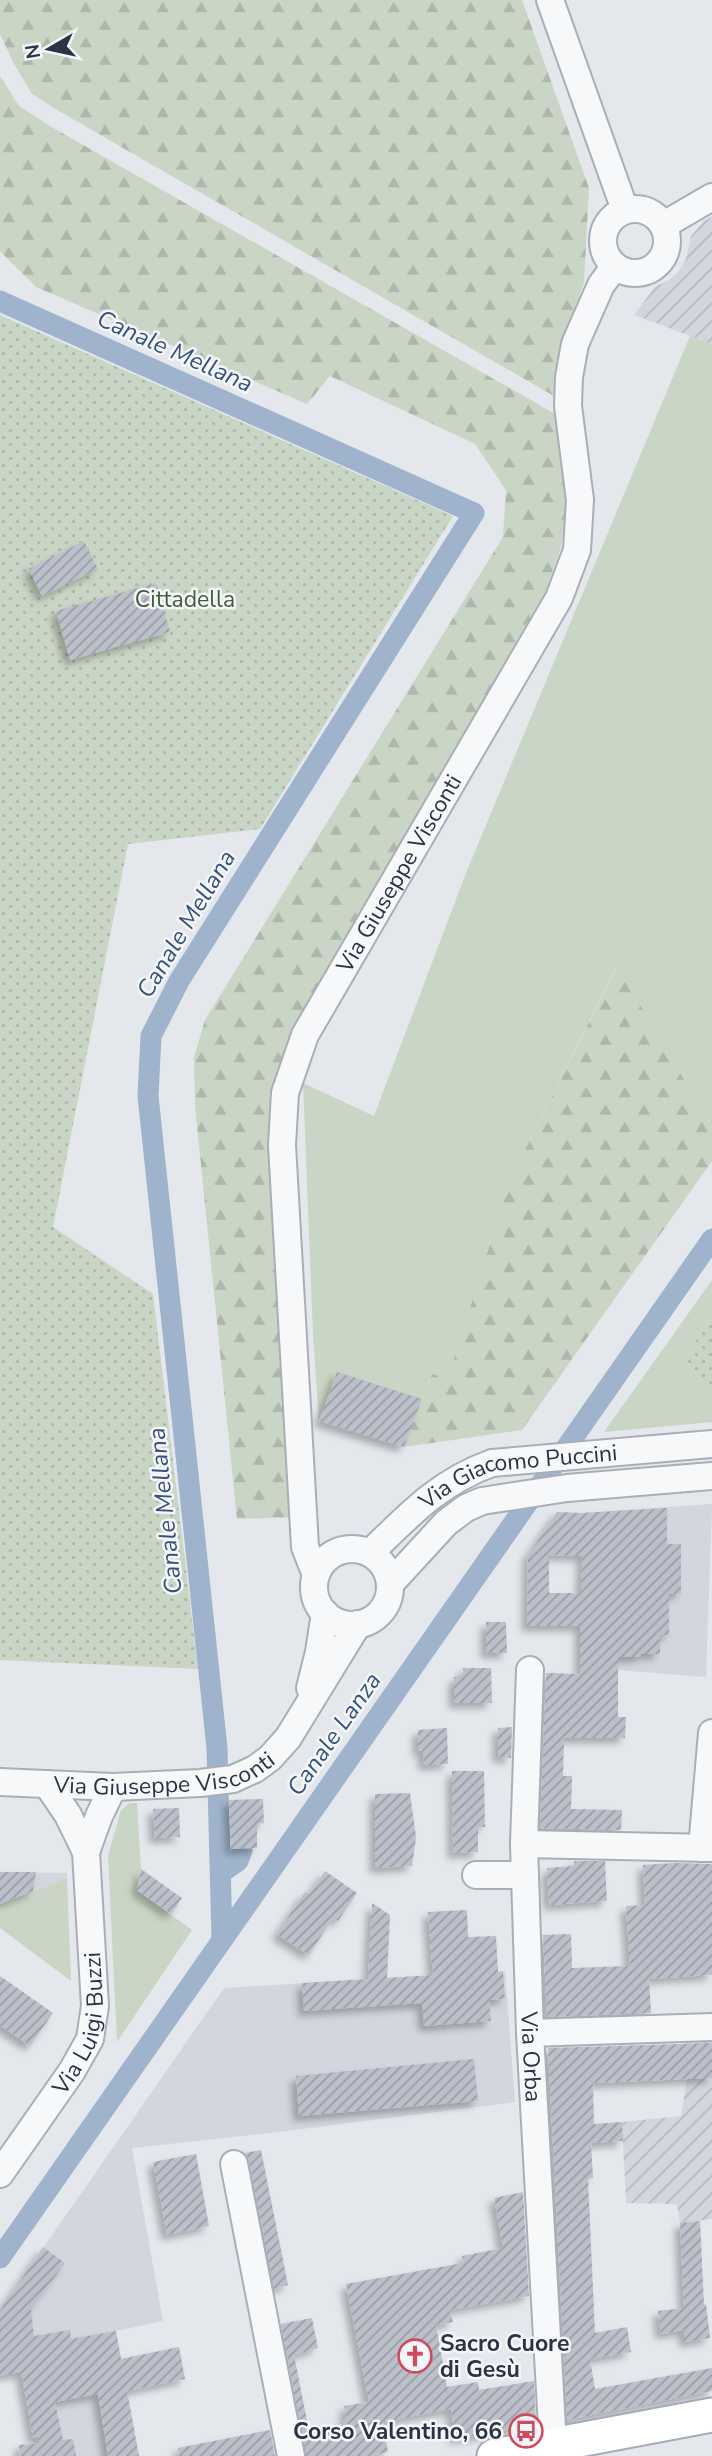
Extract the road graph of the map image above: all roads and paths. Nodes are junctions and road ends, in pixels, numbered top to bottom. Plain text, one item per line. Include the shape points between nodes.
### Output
1 (550, 0) edge
2 (712, 197) edge
3 (625, 210) junction
4 (664, 225) junction
5 (615, 266) junction
6 (701, 1445) edge
7 (702, 1477) edge
8 (304, 1511) junction
9 (342, 1550) junction
10 (370, 1553) junction
11 (316, 1574) junction
12 (390, 1584) junction
13 (325, 1613) junction
14 (358, 1624) junction
15 (530, 1670) dead end
16 (303, 1713) junction
17 (712, 1733) edge
18 (0, 1782) edge
19 (47, 1784) junction
20 (113, 1787) junction
21 (524, 1844) junction
22 (707, 1848) edge
23 (86, 1852) junction
24 (476, 1875) dead end
25 (525, 1875) junction
26 (712, 2027) edge
27 (530, 2033) junction
28 (234, 2164) dead end
29 (0, 2174) edge
30 (712, 2415) edge
31 (553, 2445) junction
32 (291, 2456) edge
33 (494, 2456) edge

1 - 3 street
2 - 4 street
3 - 4 street via 647,211
3 - 5 street via 610,221 603,240
4 - 5 street via 667,247 656,266 635,273
5 - 8 street, Via Giuseppe Visconti via 601,285 575,344 569,377 568,406 580,500 577,550 559,598 305,1035 285,1093 282,1145
6 - 7 street, Via Giacomo Puccini
6 - 10 street, Via Giacomo Puccini via 492,1463 446,1484
7 - 12 street, Via Giacomo Puccini via 556,1489 482,1501 446,1523
8 - 9 street via 319,1535
8 - 11 street, Via Giuseppe Visconti via 306,1547
9 - 10 street
9 - 11 street
10 - 12 street via 380,1561
11 - 13 street via 315,1591
12 - 14 street via 378,1615
13 - 14 street via 334,1620
13 - 16 street, Via Giuseppe Visconti
14 - 16 street, Via Giuseppe Visconti
15 - 21 street, Via Orba
16 - 20 street, Via Giuseppe Visconti via 270,1758 233,1779
17 - 22 street
18 - 19 street, Via Giuseppe Visconti
19 - 20 street, Via Giuseppe Visconti
19 - 23 street, Via Luigi Buzzi
20 - 23 street, Via Luigi Buzzi
21 - 22 street
21 - 25 street, Via Orba
23 - 29 street, Via Luigi Buzzi via 95,2006 90,2039
24 - 25 street
25 - 27 street, Via Orba
26 - 27 street
27 - 31 street, Via Orba
28 - 32 street
30 - 31 main road
31 - 33 main road

